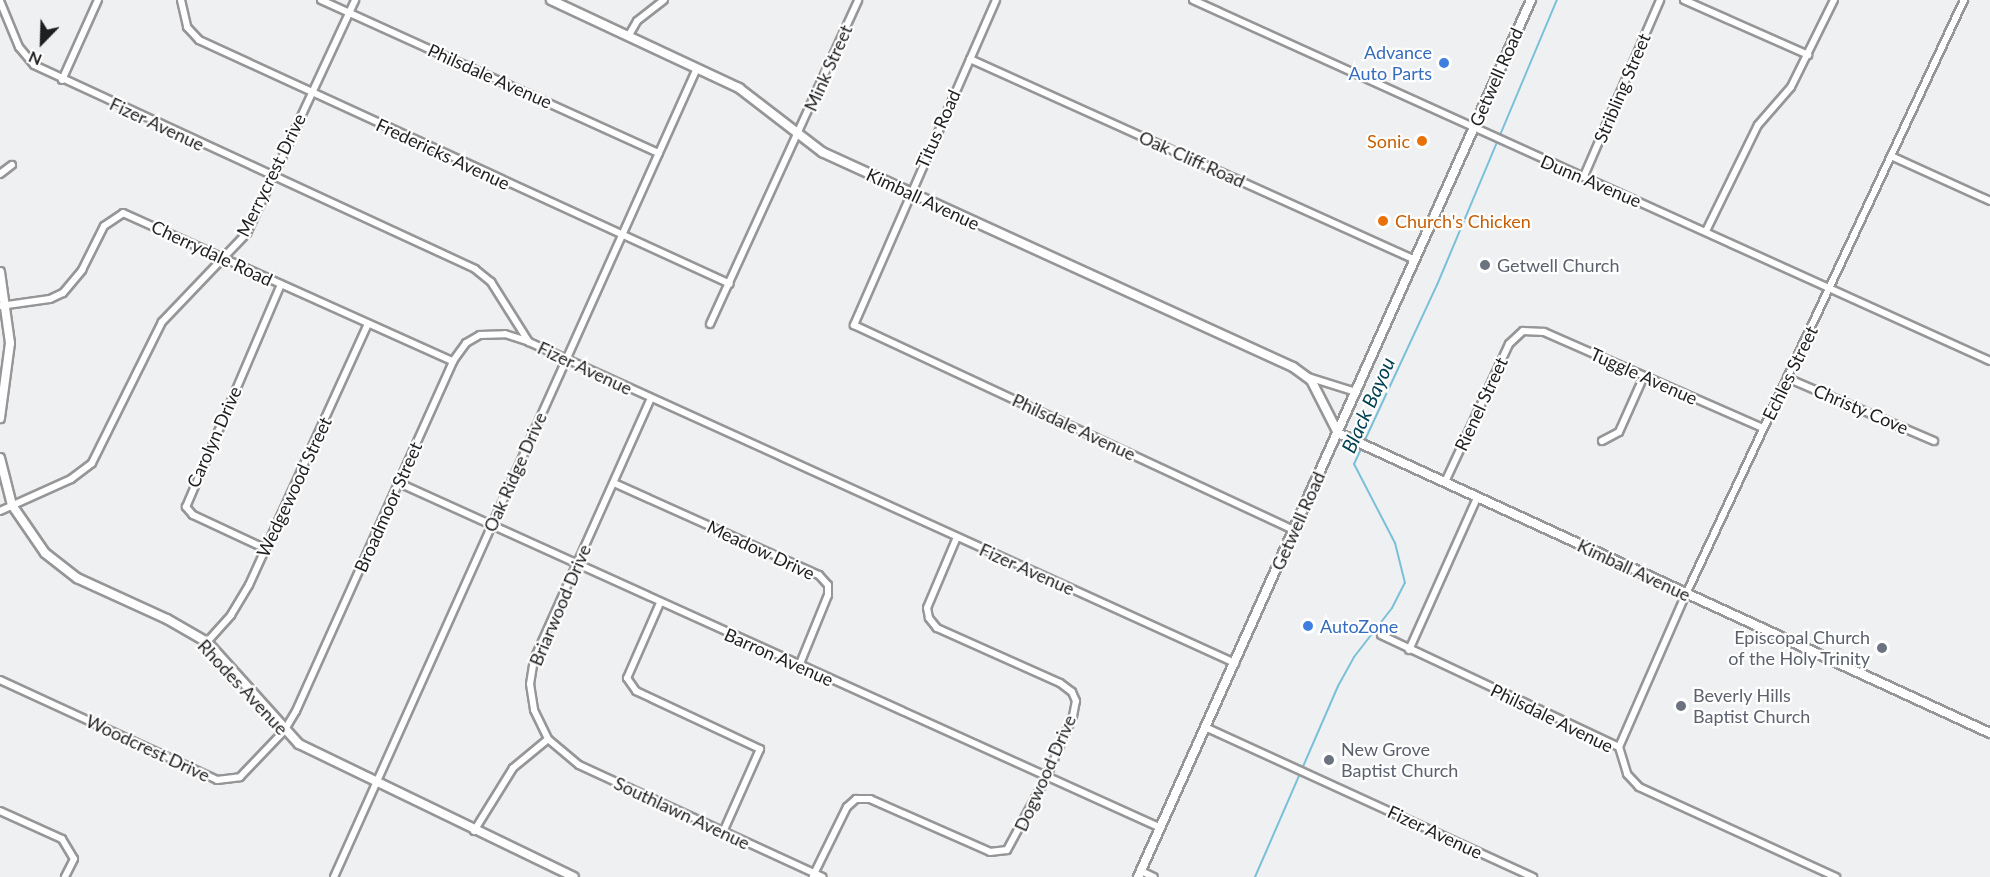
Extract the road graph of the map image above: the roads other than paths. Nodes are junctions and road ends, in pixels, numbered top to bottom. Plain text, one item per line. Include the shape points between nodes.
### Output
1 (98, 0) edge
2 (181, 0) edge
3 (321, 0) edge
4 (355, 0) edge
5 (551, 0) edge
6 (664, 0) edge
7 (858, 0) edge
8 (996, 0) edge
9 (1193, 0) edge
10 (1531, 0) edge
11 (1660, 0) edge
12 (1684, 0) edge
13 (1834, 0) edge
14 (1964, 0) edge
15 (0, 1) edge
16 (348, 13) junction
17 (629, 35) junction
18 (1808, 55) junction
19 (970, 59) junction
20 (697, 68) junction
21 (62, 80) junction
22 (309, 93) junction
23 (1473, 129) junction
24 (798, 136) junction
25 (659, 153) junction
26 (1891, 156) junction
27 (12, 165) dead end
28 (0, 174) edge
29 (272, 177) junction
30 (1584, 177) junction
31 (910, 193) junction
32 (1990, 201) edge
33 (1706, 231) junction
34 (622, 236) junction
35 (227, 258) junction
36 (1415, 260) junction
37 (0, 272) edge
38 (281, 284) junction
39 (730, 284) junction
40 (1832, 289) junction
41 (4, 306) edge
42 (369, 324) junction
43 (710, 324) dead end
44 (854, 325) joint
45 (1522, 331) joint
46 (529, 342) junction
47 (564, 360) junction
48 (453, 361) junction
49 (1990, 361) edge
50 (1644, 376) junction
51 (1307, 377) junction
52 (1787, 378) junction
53 (1356, 392) junction
54 (651, 398) junction
55 (0, 418) edge
56 (1763, 428) junction
57 (1338, 433) junction
58 (1602, 441) dead end
59 (1934, 441) dead end
60 (0, 458) edge
61 (1445, 482) junction
62 (399, 483) junction
63 (614, 483) junction
64 (1477, 498) junction
65 (12, 505) junction
66 (0, 511) edge
67 (492, 525) junction
68 (1294, 530) junction
69 (957, 537) junction
70 (266, 549) junction
71 (575, 566) junction
72 (1686, 594) junction
73 (660, 603) junction
74 (1381, 635) dead end
75 (207, 642) junction
76 (1409, 650) junction
77 (1234, 663) junction
78 (799, 666) junction
79 (0, 680) edge
80 (1205, 727) junction
81 (284, 731) junction
82 (1990, 733) edge
83 (548, 740) junction
84 (1619, 747) junction
85 (1046, 778) junction
86 (375, 783) junction
87 (0, 811) edge
88 (1161, 828) junction
89 (474, 831) junction
90 (723, 832) junction
91 (1140, 874) edge
92 (814, 875) edge
93 (65, 877) edge
94 (334, 877) edge
95 (574, 877) edge
96 (822, 877) edge
97 (1154, 877) edge
98 (1533, 877) edge
99 (1836, 877) edge

1 - 21 street
2 - 22 street, Fredericks Avenue via 187,27 199,40
3 - 16 street, Philsdale Avenue
4 - 16 street, Merrycrest Drive
5 - 17 main road, Kimball Avenue
6 - 17 street via 637,21
7 - 24 street, Mink Street
8 - 19 street, Titus Road
9 - 23 street, Dunn Avenue
10 - 23 main road, Getwell Road
11 - 30 street, Stribling Street
12 - 18 street
13 - 18 street
14 - 26 street, Echles Street
15 - 21 street, Fizer Avenue via 19,47 34,65
16 - 22 street, Merrycrest Drive
16 - 25 street, Philsdale Avenue
17 - 20 main road, Kimball Avenue
18 - 33 street via 1791,87 1758,125
19 - 31 street, Titus Road
19 - 36 street, Oak Cliff Road
20 - 24 main road, Kimball Avenue via 739,88
20 - 25 street, Oak Ridge Drive
21 - 29 street, Fizer Avenue
22 - 29 street, Merrycrest Drive
22 - 34 street, Fredericks Avenue
23 - 30 street, Dunn Avenue
23 - 36 main road, Getwell Road
24 - 31 main road, Kimball Avenue
24 - 39 street
25 - 34 street, Oak Ridge Drive
26 - 32 street
26 - 40 street, Echles Street
27 - 28 street
29 - 35 street, Merrycrest Drive via 247,233
29 - 46 street, Fizer Avenue via 475,269 491,282
30 - 33 street, Dunn Avenue
31 - 44 street, Titus Road
31 - 51 main road, Kimball Avenue via 1283,362
33 - 40 street, Dunn Avenue
34 - 39 street, Fredericks Avenue
34 - 47 street, Oak Ridge Drive
35 - 38 street, Cherrydale Road
35 - 41 street, Cherrydale Road via 123,213 104,226 82,270 63,293 50,299
35 - 65 street, Merrycrest Drive via 162,322 92,463 71,479
36 - 53 main road, Getwell Road
37 - 41 main road
38 - 42 street, Cherrydale Road
38 - 70 street, Carolyn Drive via 186,507 193,515
39 - 43 street
40 - 49 street, Dunn Avenue
40 - 52 street, Echles Street
41 - 55 main road via 10,343
42 - 48 street, Cherrydale Road
42 - 70 street, Wedgewood Street
44 - 68 street, Philsdale Avenue
45 - 50 street, Tuggle Avenue via 1544,332
45 - 61 street, Rienel Street via 1509,344
46 - 47 street, Fizer Avenue
46 - 48 street, Broadmoor Street via 505,334 480,335 466,343
47 - 54 street, Fizer Avenue
47 - 67 street, Oak Ridge Drive
48 - 62 street, Broadmoor Street
50 - 56 street, Tuggle Avenue
50 - 58 street via 1619,432
51 - 53 street, Kimball Avenue
51 - 57 main road, Kimball Avenue
52 - 56 street, Echles Street
52 - 59 street, Christy Cove
53 - 57 main road, Getwell Road
54 - 63 street, Briarwood Drive
54 - 69 street, Fizer Avenue
56 - 72 street, Echles Street
57 - 61 main road, Kimball Avenue
57 - 68 main road, Getwell Road
60 - 65 main road, Rhodes Avenue
61 - 64 main road, Kimball Avenue
62 - 67 street, Barron Avenue
62 - 81 street, Broadmoor Street
63 - 71 street, Briarwood Drive
63 - 78 street, Meadow Drive via 819,575 828,585 828,595
64 - 72 main road, Kimball Avenue
64 - 76 street
65 - 66 street, Merrycrest Drive
65 - 75 main road, Rhodes Avenue via 45,553 77,578
67 - 71 street, Barron Avenue
67 - 86 street, Oak Ridge Drive
68 - 77 main road, Getwell Road
69 - 77 street, Fizer Avenue
69 - 85 street, Dogwood Drive via 927,608 929,618 937,628 1060,683 1076,701
70 - 75 street, Wedgewood Street via 231,615
71 - 73 street, Barron Avenue
71 - 83 street, Briarwood Drive via 534,659 530,684 534,710
72 - 82 main road, Kimball Avenue
72 - 84 street, Echles Street
73 - 78 street, Barron Avenue
73 - 90 street via 627,678 636,691 760,749
74 - 76 street, Philsdale Avenue
75 - 81 main road, Rhodes Avenue
76 - 84 street, Philsdale Avenue
77 - 80 main road, Getwell Road
78 - 85 street, Barron Avenue
79 - 81 street, Woodcrest Drive via 217,780 240,777
80 - 88 main road, Getwell Road
80 - 98 street, Fizer Avenue
81 - 86 main road, Rhodes Avenue via 318,756
83 - 89 street via 513,768
83 - 90 street, Southlawn Avenue via 579,765
84 - 99 street, Philsdale Avenue via 1627,774 1639,788
85 - 88 street, Barron Avenue
85 - 92 street, Dogwood Drive via 1006,850 990,852 870,799 856,799 847,807
86 - 89 main road, Rhodes Avenue
86 - 94 street, Oak Ridge Drive
87 - 93 street via 62,839 74,859
88 - 91 main road, Getwell Road
89 - 95 main road, Rhodes Avenue
90 - 92 street, Southlawn Avenue
91 - 97 street
92 - 96 street, Southlawn Avenue

